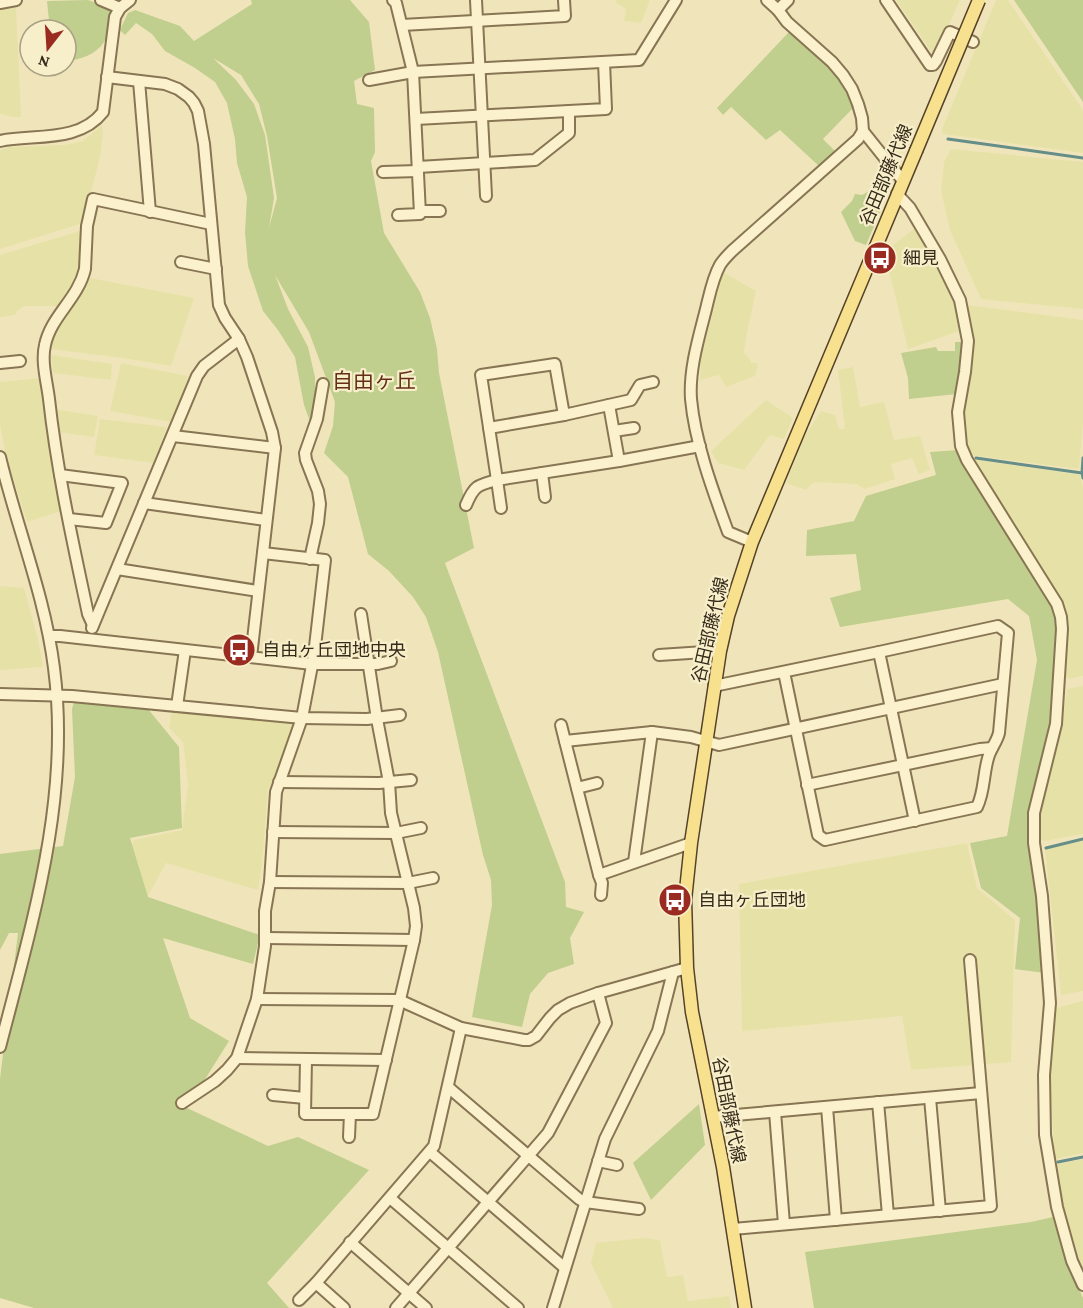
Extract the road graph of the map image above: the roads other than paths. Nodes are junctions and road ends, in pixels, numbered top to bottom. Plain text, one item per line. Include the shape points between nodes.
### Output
1 (16, 0) edge
2 (101, 0) edge
3 (130, 0) edge
4 (393, 0) edge
5 (476, 0) edge
6 (564, 0) edge
7 (676, 0) edge
8 (767, 0) edge
9 (788, 0) edge
10 (886, 0) edge
11 (979, 0) edge
12 (0, 3) edge
13 (120, 8) junction
14 (778, 10) junction
15 (477, 21) junction
16 (402, 25) junction
17 (973, 42) dead end
18 (604, 62) junction
19 (479, 68) junction
20 (413, 72) junction
21 (107, 77) junction
22 (369, 80) dead end
23 (139, 81) junction
24 (569, 111) junction
25 (482, 115) junction
26 (416, 119) junction
27 (863, 131) junction
28 (0, 141) edge
29 (484, 163) junction
30 (418, 169) junction
31 (383, 172) dead end
32 (903, 180) junction
33 (897, 194) junction
34 (486, 196) dead end
35 (420, 211) junction
36 (440, 211) dead end
37 (150, 212) junction
38 (398, 214) dead end
39 (211, 224) junction
40 (181, 262) dead end
41 (216, 269) junction
42 (239, 339) junction
43 (20, 362) dead end
44 (0, 363) edge
45 (653, 382) dead end
46 (323, 384) dead end
47 (609, 405) junction
48 (564, 415) junction
49 (489, 428) junction
50 (634, 428) dead end
51 (614, 431) junction
52 (173, 436) junction
53 (700, 446) junction
54 (275, 448) junction
55 (0, 457) edge
56 (619, 461) junction
57 (542, 473) junction
58 (60, 475) junction
59 (497, 480) junction
60 (545, 496) dead end
61 (144, 503) junction
62 (465, 505) dead end
63 (501, 508) dead end
64 (69, 519) junction
65 (266, 520) junction
66 (752, 542) junction
67 (263, 553) junction
68 (310, 559) junction
69 (117, 569) junction
70 (258, 591) junction
71 (361, 614) dead end
72 (93, 625) junction
73 (49, 636) junction
74 (88, 639) junction
75 (185, 650) junction
76 (720, 651) junction
77 (879, 652) junction
78 (659, 654) dead end
79 (251, 657) junction
80 (391, 662) dead end
81 (312, 664) junction
82 (369, 665) junction
83 (784, 672) junction
84 (1003, 684) junction
85 (714, 686) junction
86 (0, 694) edge
87 (57, 695) junction
88 (177, 706) junction
89 (891, 708) junction
90 (400, 715) dead end
91 (302, 718) junction
92 (377, 719) junction
93 (561, 725) dead end
94 (795, 728) junction
95 (652, 732) junction
96 (565, 741) junction
97 (706, 741) junction
98 (992, 748) junction
99 (903, 765) junction
100 (411, 780) dead end
101 (279, 782) junction
102 (388, 782) junction
103 (597, 783) dead end
104 (807, 785) junction
105 (577, 788) junction
106 (915, 821) junction
107 (421, 828) dead end
108 (273, 832) junction
109 (396, 833) junction
110 (691, 843) junction
111 (634, 862) junction
112 (600, 875) junction
113 (433, 878) dead end
114 (270, 882) junction
115 (408, 883) junction
116 (601, 895) dead end
117 (266, 938) junction
118 (414, 940) junction
119 (970, 960) dead end
120 (687, 968) junction
121 (673, 972) junction
122 (598, 993) junction
123 (257, 999) junction
124 (399, 1000) junction
125 (461, 1028) junction
126 (0, 1047) edge
127 (237, 1058) junction
128 (306, 1059) junction
129 (386, 1060) junction
130 (448, 1087) junction
131 (981, 1093) junction
132 (273, 1095) dead end
133 (305, 1098) junction
134 (930, 1098) junction
135 (878, 1102) junction
136 (182, 1103) dead end
137 (827, 1107) junction
138 (774, 1112) junction
139 (350, 1114) junction
140 (713, 1117) junction
141 (349, 1137) dead end
142 (430, 1152) junction
143 (528, 1156) junction
144 (598, 1161) junction
145 (617, 1165) dead end
146 (390, 1198) junction
147 (488, 1202) junction
148 (585, 1202) junction
149 (639, 1209) dead end
150 (940, 1210) junction
151 (888, 1215) junction
152 (836, 1220) junction
153 (784, 1224) junction
154 (733, 1229) junction
155 (350, 1242) junction
156 (448, 1248) junction
157 (565, 1268) junction
158 (316, 1283) junction
159 (1083, 1284) edge
160 (409, 1293) junction
161 (299, 1300) dead end
162 (344, 1308) edge
163 (396, 1308) edge
164 (426, 1308) edge
165 (518, 1308) edge
166 (553, 1308) edge
167 (745, 1308) edge

1 - 12 street
2 - 13 street
3 - 13 street
4 - 16 street
5 - 15 street
6 - 15 street via 565,16
7 - 18 street via 639,60
8 - 14 street
9 - 14 street
10 - 17 street via 930,65 936,62 950,32
11 - 32 main road, 谷田部藤代線, bridge
13 - 21 street via 112,30
14 - 27 street via 843,75 858,104
15 - 16 street
15 - 19 street
16 - 20 street
18 - 19 street
18 - 24 street via 606,108
19 - 20 street
19 - 25 street
20 - 22 street
20 - 26 street
21 - 23 street
21 - 28 street via 103,112 97,120 70,133
23 - 37 street
23 - 39 street via 178,89 194,103 202,126
24 - 25 street
24 - 29 street via 569,134 535,160
25 - 26 street
25 - 29 street
26 - 30 street
27 - 32 street
27 - 53 street via 858,140 720,265 701,327 692,376
29 - 30 street
29 - 34 street
30 - 31 street
30 - 35 street
32 - 33 main road, 谷田部藤代線
33 - 66 main road, 谷田部藤代線
33 - 159 street via 910,207 960,300 968,341 958,412 961,446 1057,604 1061,618 1056,724 1034,813 1034,843 1050,1003 1044,1075 1045,1135 1057,1207 1072,1261
35 - 36 street
35 - 38 street
37 - 39 street
37 - 58 street via 93,199 83,276 44,346
39 - 41 street
40 - 41 street
41 - 42 street via 219,305
42 - 52 street via 200,370
42 - 54 street
43 - 44 street
45 - 47 street via 640,385 631,400
46 - 68 street via 304,453 320,504
47 - 48 street
47 - 51 street
48 - 49 street
48 - 49 street via 555,364 481,375
49 - 59 street
50 - 51 street
51 - 56 street
52 - 54 street
52 - 61 street
53 - 56 street
53 - 66 street via 728,532
54 - 65 street
55 - 73 street
56 - 57 street
57 - 59 street
57 - 60 street
58 - 64 street
58 - 64 street via 122,483 106,523
59 - 62 street via 478,485
59 - 63 street
61 - 65 street
61 - 69 street
64 - 72 street
65 - 67 street
66 - 76 main road, 谷田部藤代線
67 - 68 street
67 - 70 street
68 - 81 street via 325,561
69 - 70 street
69 - 72 street
70 - 79 street
71 - 82 street
72 - 74 street
73 - 74 street
73 - 87 street
74 - 75 street
75 - 79 street
75 - 88 street
76 - 78 street
76 - 85 main road, 谷田部藤代線
77 - 83 street
77 - 84 street via 998,626 1008,633
77 - 89 street
79 - 81 street
80 - 82 street
81 - 82 street
81 - 91 street
82 - 92 street
83 - 85 street
83 - 94 street
84 - 89 street
84 - 98 street via 999,733
85 - 97 main road, 谷田部藤代線
86 - 87 street
87 - 88 street
87 - 126 street via 56,790 51,834
88 - 91 street
89 - 94 street
89 - 99 street
90 - 92 street
91 - 92 street
91 - 101 street
92 - 102 street
93 - 96 street
94 - 97 street via 719,745
94 - 104 street
95 - 96 street
95 - 97 street
95 - 111 street
96 - 105 street
97 - 110 main road, 谷田部藤代線
98 - 99 street
98 - 106 street via 977,807
99 - 104 street
99 - 106 street
100 - 102 street
101 - 102 street
101 - 108 street
102 - 109 street
103 - 105 street
104 - 106 street via 818,835 825,840
105 - 112 street
107 - 109 street
108 - 109 street
108 - 114 street
109 - 115 street
110 - 111 street
110 - 120 main road, 谷田部藤代線 via 685,900
111 - 112 street
112 - 116 street
113 - 115 street
114 - 115 street
114 - 117 street
115 - 118 street via 416,926
117 - 118 street
117 - 123 street
118 - 124 street
119 - 131 street
120 - 121 street
120 - 140 main road, 谷田部藤代線 via 693,1022
121 - 122 street
121 - 144 street via 658,1031
122 - 125 street via 558,1010 539,1034 529,1040
122 - 143 street via 606,1023 548,1133
123 - 124 street
123 - 127 street
124 - 125 street
124 - 129 street
125 - 130 street
127 - 128 street
127 - 136 street via 215,1081
128 - 129 street
128 - 133 street
129 - 139 street via 373,1114
130 - 142 street
130 - 143 street
131 - 134 street
131 - 150 street via 991,1206
132 - 133 street
133 - 139 street via 305,1114
134 - 135 street
134 - 150 street
135 - 137 street
135 - 151 street
137 - 138 street
137 - 152 street
138 - 140 street
138 - 153 street
139 - 141 street
140 - 154 main road, 谷田部藤代線
142 - 146 street
142 - 147 street
143 - 147 street
143 - 148 street
144 - 145 street
144 - 148 street
146 - 155 street
146 - 156 street
147 - 156 street
147 - 157 street
148 - 149 street
148 - 157 street
150 - 151 street
151 - 152 street
152 - 153 street
153 - 154 street
154 - 167 main road, 谷田部藤代線
155 - 158 street
155 - 160 street
156 - 160 street
156 - 165 street
157 - 166 street
158 - 161 street
158 - 162 street
160 - 163 street
160 - 164 street

